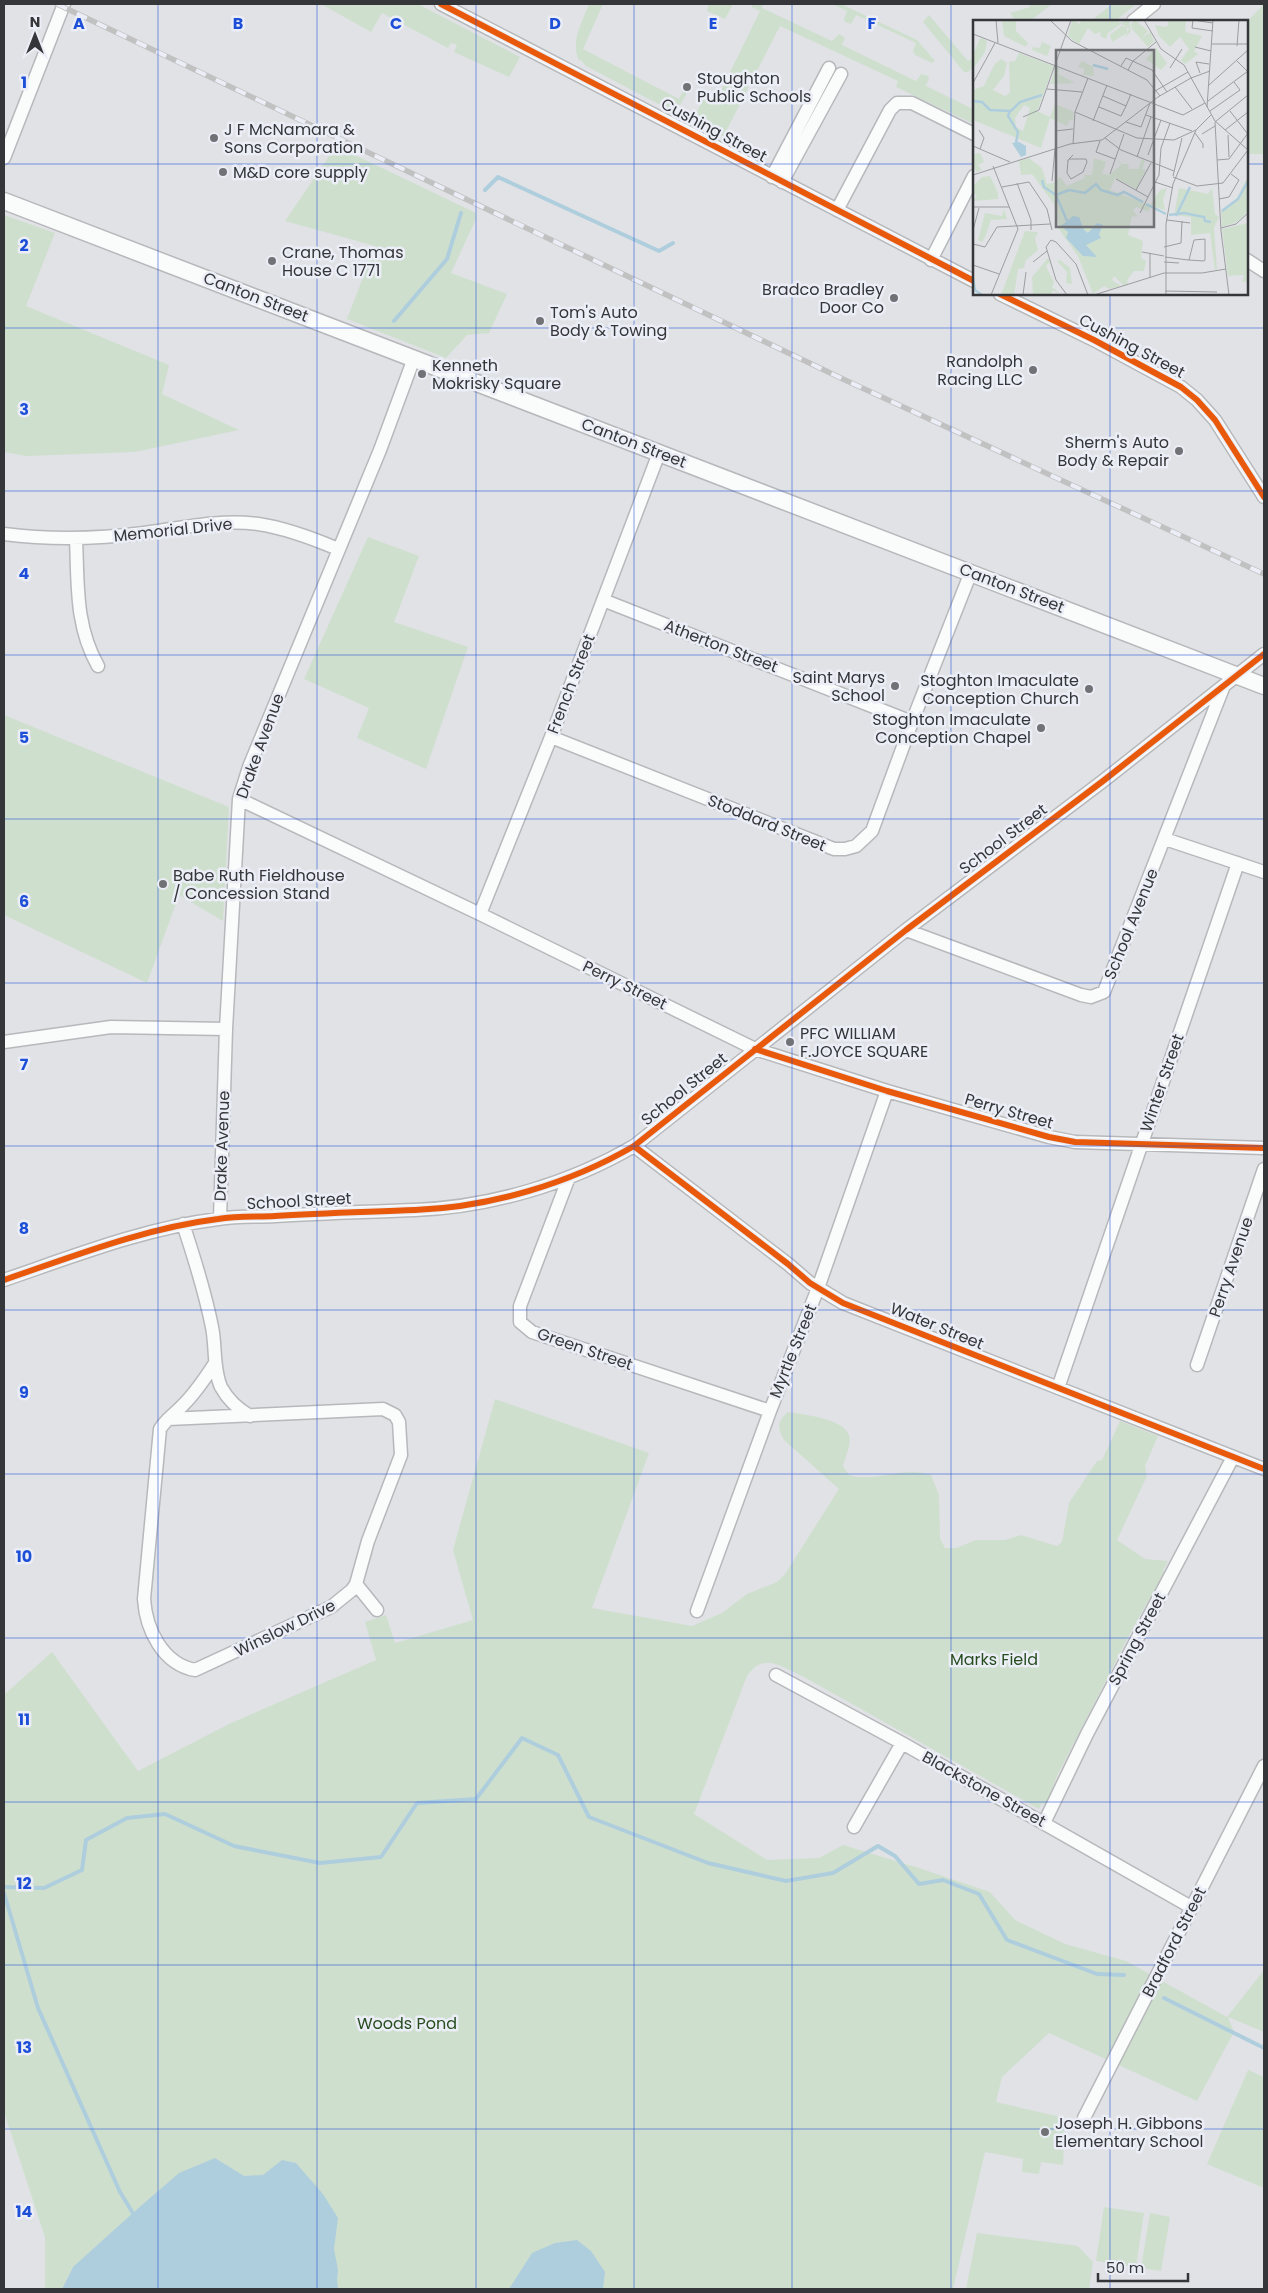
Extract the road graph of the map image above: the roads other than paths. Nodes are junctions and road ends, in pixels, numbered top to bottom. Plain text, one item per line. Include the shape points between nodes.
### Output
1 (64, 4) edge
2 (441, 4) edge
3 (1154, 4) edge
4 (1134, 20) edge
5 (829, 68) dead end
6 (841, 74) dead end
7 (973, 134) edge
8 (4, 158) edge
9 (973, 178) edge
10 (777, 179) junction
11 (4, 201) edge
12 (837, 210) junction
13 (931, 260) junction
14 (1248, 261) edge
15 (1264, 270) edge
16 (973, 281) edge
17 (1002, 295) edge
18 (414, 358) junction
19 (659, 453) junction
20 (1264, 497) edge
21 (4, 534) edge
22 (76, 539) junction
23 (338, 549) junction
24 (971, 572) junction
25 (603, 600) junction
26 (1264, 654) edge
27 (98, 666) dead end
28 (1237, 675) junction
29 (1264, 686) edge
30 (1224, 687) junction
31 (912, 722) junction
32 (551, 737) junction
33 (239, 799) junction
34 (1165, 839) junction
35 (1238, 863) junction
36 (1264, 872) edge
37 (480, 914) junction
38 (906, 930) junction
39 (226, 1029) junction
40 (4, 1042) edge
41 (755, 1049) junction
42 (887, 1091) junction
43 (1141, 1143) junction
44 (634, 1146) junction
45 (1264, 1148) edge
46 (1264, 1169) edge
47 (569, 1177) junction
48 (220, 1218) junction
49 (183, 1224) junction
50 (4, 1280) edge
51 (818, 1288) junction
52 (215, 1362) junction
53 (1197, 1365) dead end
54 (1058, 1388) junction
55 (770, 1411) junction
56 (250, 1416) junction
57 (168, 1419) junction
58 (1233, 1457) junction
59 (1264, 1469) edge
60 (356, 1584) junction
61 (377, 1610) dead end
62 (697, 1611) dead end
63 (776, 1675) dead end
64 (902, 1743) junction
65 (1264, 1766) edge
66 (1044, 1823) junction
67 (854, 1827) dead end
68 (1191, 1907) junction
69 (1084, 2118) dead end

1 - 8 street
2 - 10 street, Cushing Street
3 - 4 street
5 - 10 street
6 - 10 street
7 - 12 street via 912,103 897,103 890,110
9 - 13 street
10 - 12 street, Cushing Street
11 - 18 main road, Canton Street
12 - 13 street, Cushing Street
13 - 16 street, Cushing Street
14 - 15 street
17 - 20 street, Cushing Street via 1181,387 1215,420
18 - 19 main road, Canton Street
18 - 23 street, Drake Avenue
19 - 24 main road, Canton Street
19 - 25 street, French Street
21 - 22 street, Memorial Drive
22 - 23 street, Memorial Drive via 243,523 271,526
22 - 27 street via 80,618
23 - 33 street, Drake Avenue via 252,758
24 - 28 main road, Canton Street
24 - 31 street
25 - 31 street, Atherton Street
25 - 32 street, French Street
26 - 28 street, School Street
28 - 29 main road, Canton Street
28 - 30 street, School Street
30 - 34 street, School Avenue
30 - 38 street, School Street
31 - 32 street, Stoddard Street via 872,831 856,846 845,849 834,849
32 - 37 street, French Street
33 - 37 street, Perry Street
33 - 39 street, Drake Avenue
34 - 35 street
34 - 38 street, School Avenue via 1108,985 1099,995 1081,995
35 - 36 street
35 - 43 street, Winter Street
37 - 41 street, Perry Street
38 - 41 street, School Street
39 - 40 street via 111,1027
39 - 48 street, Drake Avenue
41 - 42 street, Perry Street
41 - 44 street, School Street
42 - 43 street, Perry Street via 1049,1137 1075,1142
42 - 51 street, Myrtle Street
43 - 45 street, Perry Street
43 - 54 street, Winter Street
44 - 47 street, School Street
44 - 51 street, Water Street
46 - 53 street, Perry Avenue
47 - 48 street, School Street via 489,1200 452,1206
47 - 55 street, Green Street via 520,1306 520,1322 532,1332
48 - 49 street, School Street
49 - 50 street, School Street
49 - 52 street via 212,1324
51 - 54 street, Water Street via 858,1309
51 - 55 street, Myrtle Street
52 - 56 street via 220,1385 228,1398
52 - 57 street, Winslow Drive via 197,1390
54 - 58 street, Water Street
55 - 62 street, Myrtle Street
56 - 57 street, Winslow Drive
56 - 60 street, Winslow Drive via 383,1409 395,1415 399,1422 401,1455 368,1541
57 - 60 street, Winslow Drive via 158,1438 144,1599 145,1613 154,1638 177,1664 196,1670 203,1668 331,1608
58 - 59 street, Water Street
58 - 66 street, Spring Street via 1087,1734
60 - 61 street
63 - 64 street, Blackstone Street
64 - 66 street, Blackstone Street
64 - 67 street
65 - 68 street, Bradford Street
66 - 68 street, Blackstone Street
68 - 69 street, Bradford Street

